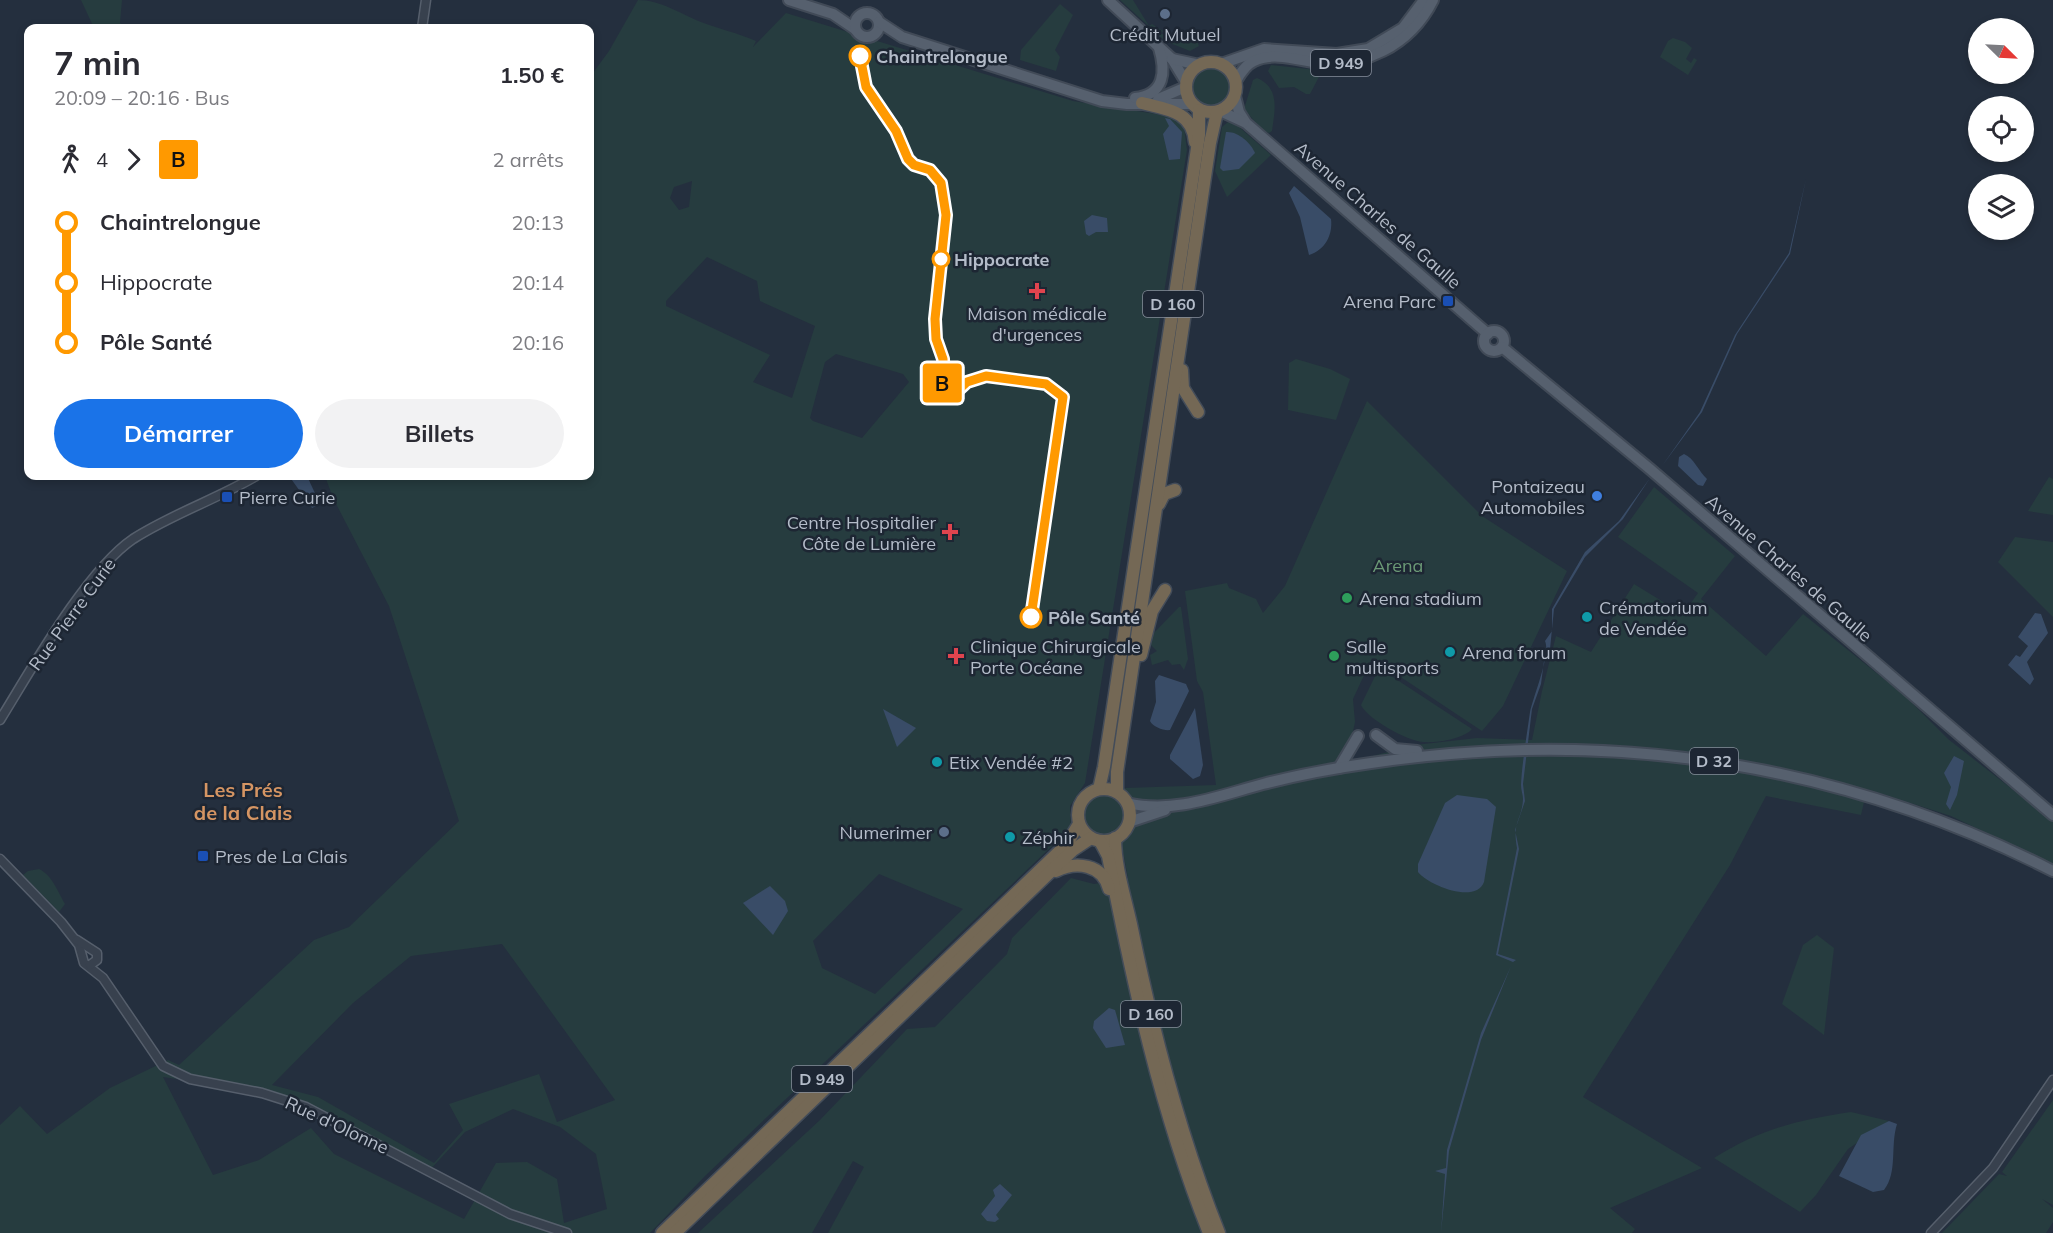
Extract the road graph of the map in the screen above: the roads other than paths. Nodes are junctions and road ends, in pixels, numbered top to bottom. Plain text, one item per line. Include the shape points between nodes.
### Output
1 (426, 0) edge
2 (789, 0) edge
3 (1108, 0) edge
4 (1424, 0) edge
5 (1433, 0) edge
6 (833, 14) junction
7 (858, 16) junction
8 (879, 22) junction
9 (423, 24) edge
10 (855, 28) junction
11 (875, 34) junction
12 (902, 37) junction
13 (1159, 47) junction
14 (1172, 59) junction
15 (1221, 64) junction
16 (1200, 65) junction
17 (1236, 81) junction
18 (1186, 85) junction
19 (1235, 96) junction
20 (1102, 101) junction
21 (1144, 103) junction
22 (1195, 107) junction
23 (1218, 112) junction
24 (1246, 123) junction
25 (1195, 155) junction
26 (1189, 294) junction
27 (1198, 412) dead end
28 (248, 480) edge
29 (1175, 490) dead end
30 (1153, 526) junction
31 (1164, 590) dead end
32 (0, 720) edge
33 (1122, 735) junction
34 (1376, 735) dead end
35 (1358, 736) dead end
36 (1462, 753) junction
37 (1339, 768) junction
38 (1099, 789) junction
39 (1117, 792) junction
40 (1127, 803) junction
41 (1184, 805) junction
42 (2053, 815) edge
43 (1129, 822) junction
44 (1079, 824) junction
45 (1115, 838) junction
46 (1096, 839) junction
47 (0, 859) edge
48 (2053, 871) edge
49 (1047, 875) junction
50 (1122, 928) junction
51 (86, 951) junction
52 (94, 963) junction
53 (2053, 1080) edge
54 (567, 1233) edge
55 (662, 1233) edge
56 (675, 1233) edge
57 (1209, 1233) edge
58 (1218, 1233) edge
59 (1931, 1233) edge

1 - 9 street
2 - 6 main road
3 - 13 main road
4 - 15 main road, D 949 via 1403,28 1368,49 1337,54 1264,49
5 - 17 main road, D 949 via 1409,34 1371,57 1338,63 1263,57 1251,61
6 - 7 main road
6 - 10 main road
7 - 8 main road via 871,14
7 - 10 main road
8 - 11 main road
8 - 12 main road
10 - 11 main road via 865,38
11 - 12 main road
12 - 20 main road
13 - 14 main road
13 - 20 main road via 1164,74 1155,91 1141,97
14 - 16 main road
14 - 18 main road
15 - 16 highway
15 - 17 highway
16 - 18 highway via 1191,72
17 - 19 highway
18 - 21 main road
18 - 22 highway
19 - 23 highway via 1229,106
19 - 24 main road
20 - 21 main road
21 - 22 main road
21 - 25 highway, D 160 via 1183,116 1193,130
22 - 23 highway
22 - 25 highway, D 160 via 1200,124
23 - 24 main road
23 - 26 highway, D 160 via 1210,143
24 - 42 main road, Avenue Charles de Gaulle via 1488,334 1501,334 1502,347
25 - 38 highway, D 160
26 - 27 highway via 1182,383
26 - 30 highway, D 160
28 - 32 street, Rue Pierre Curie via 133,539 117,552 93,579
29 - 30 highway via 1164,494
30 - 33 highway, D 160
31 - 33 highway via 1150,620
33 - 39 highway, D 160
34 - 36 main road via 1402,751 1439,749
35 - 37 main road
36 - 37 main road, D 32
36 - 48 main road, D 32 via 1609,750 1693,757 1798,776 1939,820
37 - 41 main road, D 32
38 - 39 highway
38 - 44 highway via 1081,802
39 - 40 highway
40 - 41 main road, D 32
40 - 43 highway
41 - 43 main road, D 32
43 - 45 highway
44 - 46 highway
44 - 55 highway, D 949 via 1066,845
45 - 46 highway
45 - 58 highway, D 160 via 1157,1039 1191,1159
46 - 49 highway, D 949 via 1080,844
46 - 50 highway, D 160 via 1108,856
47 - 51 street, Rue d'Olonne
49 - 50 highway via 1076,864 1097,871 1107,882
49 - 56 highway, D 949
50 - 57 highway, D 160 via 1160,1088
51 - 52 street, Rue d'Olonne via 97,953
51 - 52 street, Rue d'Olonne via 84,963
52 - 54 street, Rue d'Olonne via 163,1066 179,1075 306,1107 510,1214
53 - 59 street via 1993,1168

